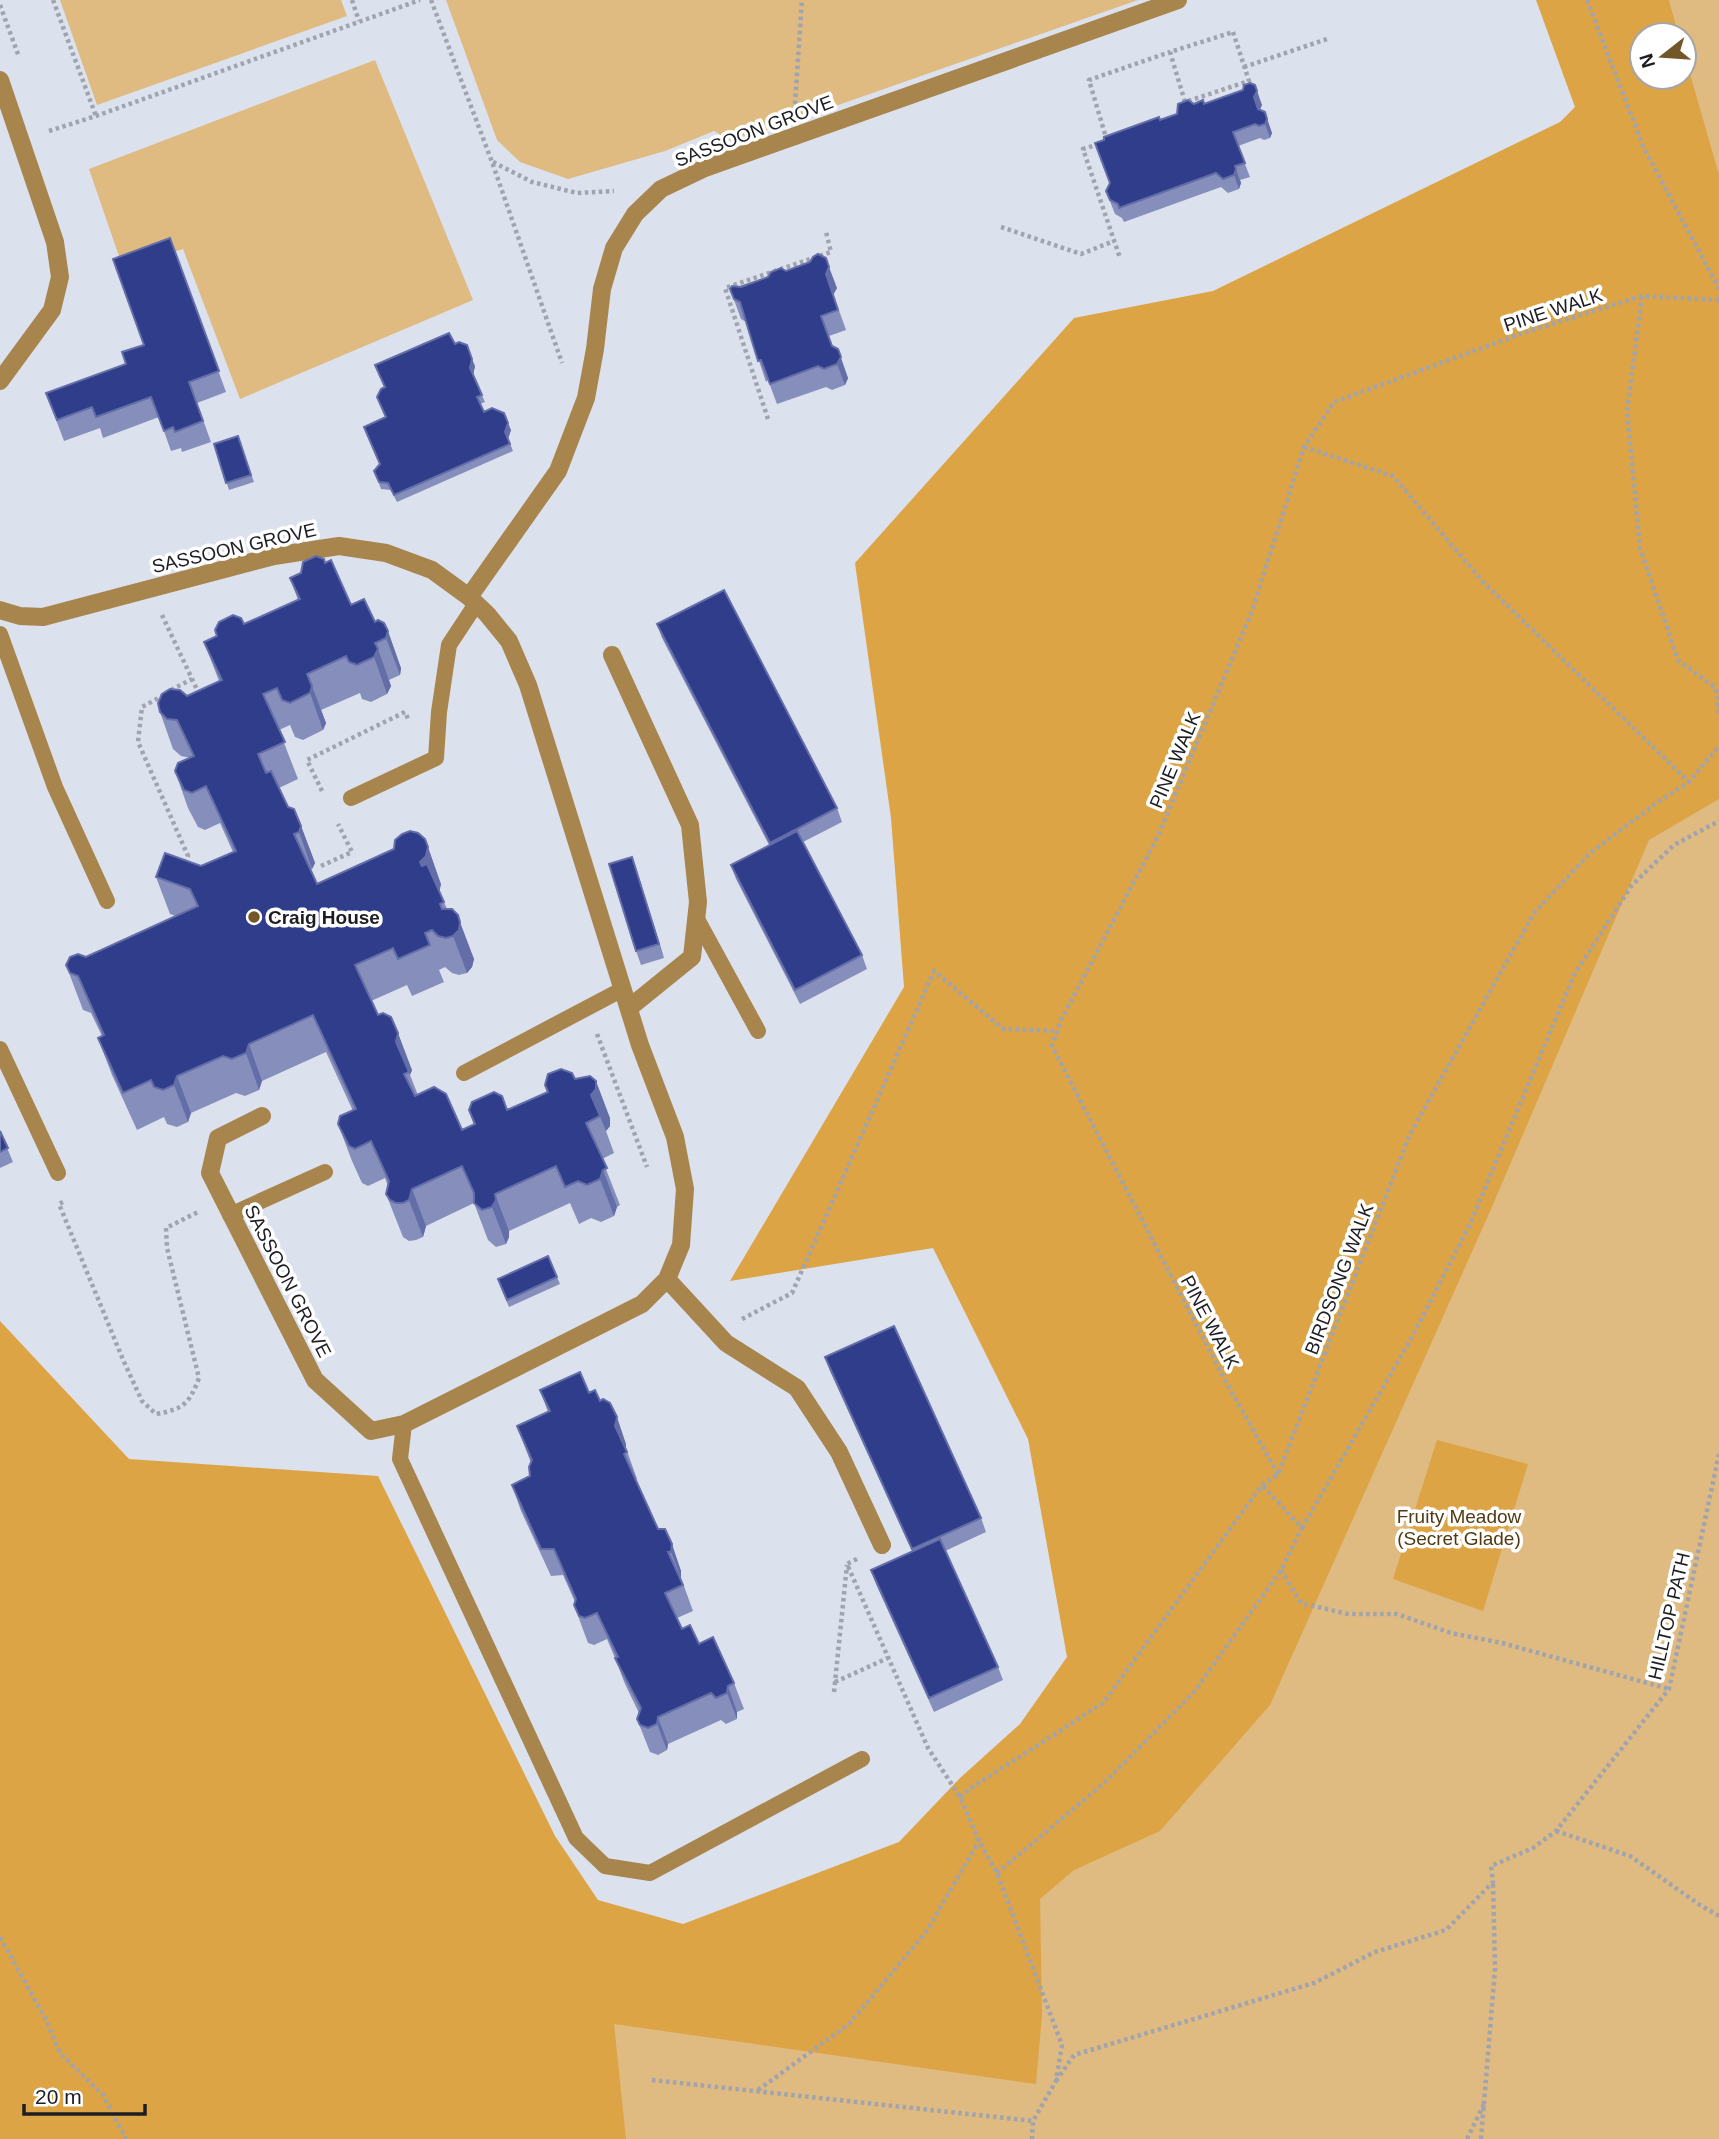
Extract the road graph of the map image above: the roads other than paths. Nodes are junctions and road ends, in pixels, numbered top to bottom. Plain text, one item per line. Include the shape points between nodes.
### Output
1 (1178, 0) edge
2 (0, 79) edge
3 (6, 117) edge
4 (0, 382) edge
5 (473, 601) junction
6 (0, 610) edge
7 (0, 634) edge
8 (612, 655) dead end
9 (351, 798) dead end
10 (107, 901) dead end
11 (696, 919) junction
12 (622, 989) junction
13 (629, 1008) junction
14 (758, 1031) dead end
15 (0, 1049) edge
16 (464, 1073) dead end
17 (262, 1116) dead end
18 (325, 1172) dead end
19 (58, 1173) road end
20 (226, 1207) junction
21 (667, 1279) junction
22 (404, 1424) junction
23 (882, 1545) road end
24 (862, 1759) dead end

1 - 5 street, SASSOON GROVE via 705,168 661,190 635,214 614,247 602,289 586,398 558,471
2 - 3 street
3 - 4 street via 21,140 55,242 60,277 52,310
5 - 6 street, SASSOON GROVE via 432,570 386,553 338,546 274,556 43,617
5 - 9 lane via 449,645 436,758
5 - 12 street, SASSOON GROVE via 509,641 528,685
7 - 10 lane via 55,788
8 - 11 street via 690,825
11 - 13 street via 692,957
11 - 14 lane
12 - 13 street, SASSOON GROVE
12 - 16 lane
13 - 21 street, SASSOON GROVE via 676,1137 685,1189 681,1245
15 - 19 lane
17 - 20 street, SASSOON GROVE via 218,1138 210,1173
18 - 20 lane
20 - 22 street, SASSOON GROVE via 315,1380 371,1431
21 - 22 street, SASSOON GROVE via 642,1304
21 - 23 street via 726,1343 797,1388 839,1452
22 - 24 lane via 400,1459 576,1838 605,1866 650,1873

